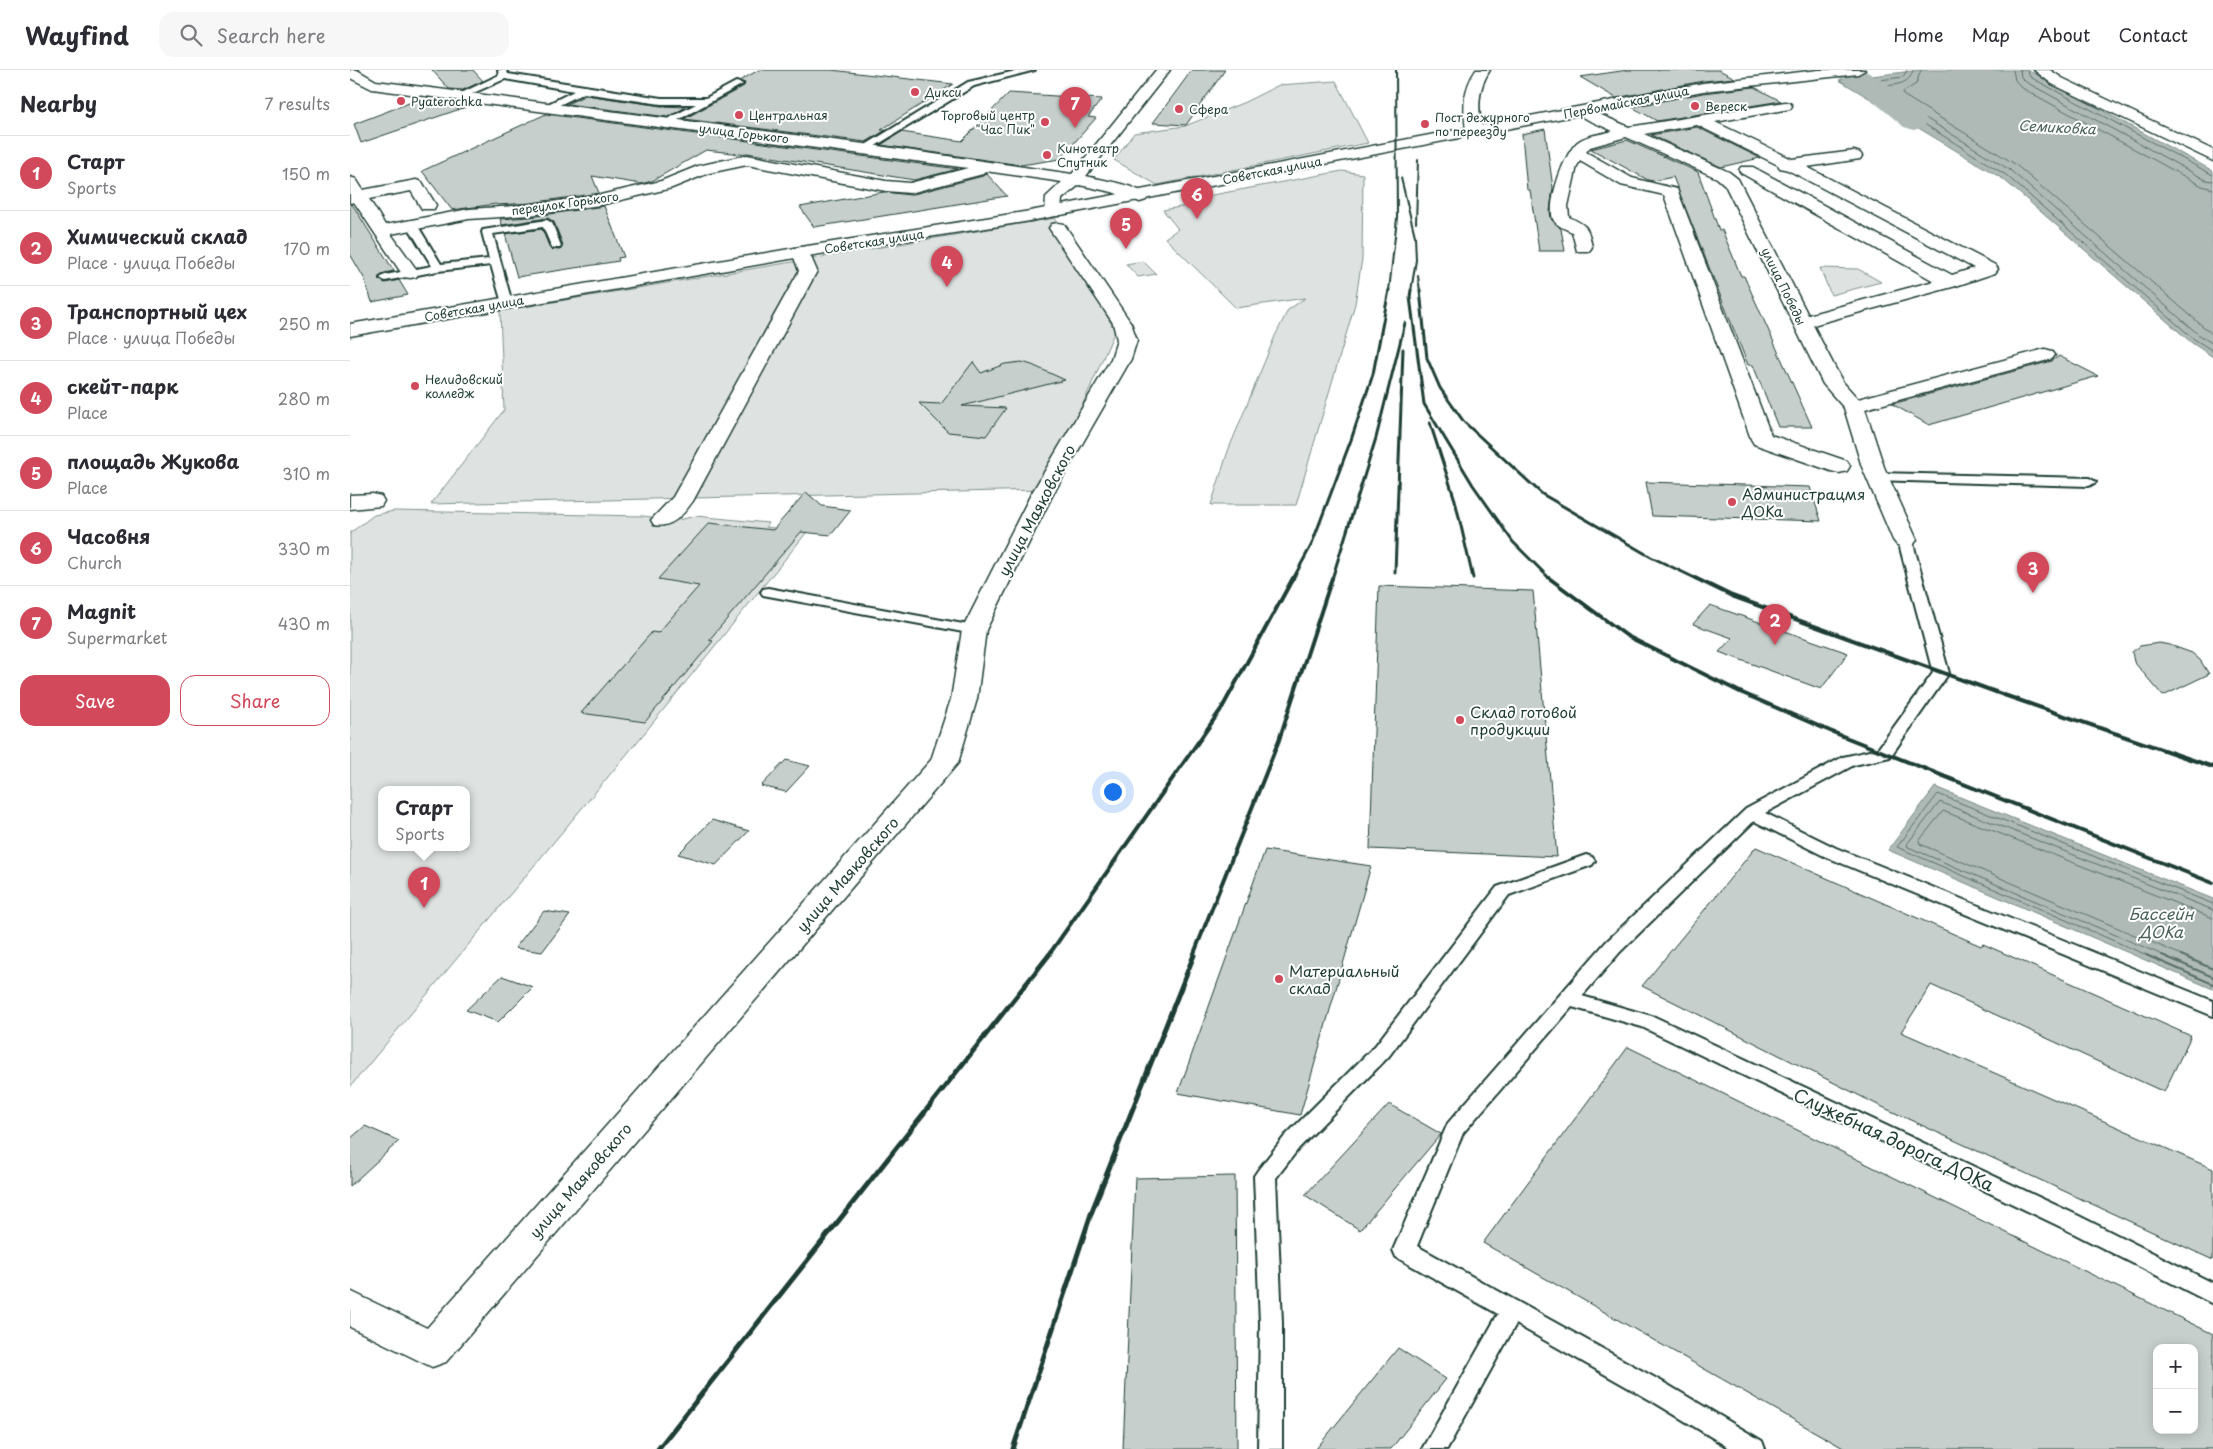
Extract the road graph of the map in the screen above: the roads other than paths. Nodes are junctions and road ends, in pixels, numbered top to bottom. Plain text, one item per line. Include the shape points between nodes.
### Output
1 (354, 70) edge
2 (1031, 70) edge
3 (1164, 70) edge
4 (1483, 70) edge
5 (1858, 70) edge
6 (2041, 70) edge
7 (350, 71) edge
8 (503, 73) edge
9 (982, 74) dead end
10 (739, 84) dead end
11 (971, 84) junction
12 (583, 90) junction
13 (459, 96) junction
14 (708, 101) junction
15 (1785, 106) dead end
16 (547, 108) junction
17 (1580, 111) junction
18 (900, 112) dead end
19 (918, 115) junction
20 (1699, 120) junction
21 (667, 123) junction
22 (1474, 130) junction
23 (1628, 132) junction
24 (1396, 146) joint
25 (864, 149) junction
26 (1854, 156) dead end
27 (2213, 156) edge
28 (1573, 159) junction
29 (1790, 164) junction
30 (991, 168) junction
31 (1747, 170) junction
32 (1723, 175) junction
33 (1076, 180) junction
34 (353, 192) edge
35 (1140, 196) junction
36 (428, 206) dead end
37 (1056, 220) junction
38 (412, 225) junction
39 (380, 231) junction
40 (556, 246) dead end
41 (1583, 247) dead end
42 (801, 252) junction
43 (495, 260) junction
44 (438, 268) junction
45 (410, 273) junction
46 (385, 278) dead end
47 (1950, 282) junction
48 (507, 303) junction
49 (1802, 322) junction
50 (350, 330) edge
51 (2046, 355) dead end
52 (1854, 406) junction
53 (1839, 466) dead end
54 (1878, 477) junction
55 (2089, 482) dead end
56 (373, 501) dead end
57 (350, 502) edge
58 (662, 520) dead end
59 (1905, 540) joint
60 (768, 592) dead end
61 (974, 630) junction
62 (1752, 814) junction
63 (1586, 861) dead end
64 (1568, 999) junction
65 (2213, 1009) edge
66 (2213, 1294) edge
67 (350, 1308) edge
68 (1512, 1310) junction
69 (1270, 1449) edge
70 (1434, 1449) edge
71 (1753, 1449) edge

1 - 7 street
2 - 11 lane
3 - 33 street
4 - 22 street via 1475,80 1469,100
5 - 17 street, Первомайская улица via 1703,87
6 - 27 street via 2057,81
7 - 13 street, улица Горького via 372,85
8 - 12 lane
8 - 13 lane
9 - 11 lane
10 - 14 lane
11 - 19 lane
12 - 14 lane via 661,101
12 - 16 lane
13 - 16 street, улица Горького
14 - 21 lane
15 - 20 street
16 - 21 street, улица Горького
17 - 22 street, Первомайская улица
17 - 23 street, улица Победы
18 - 19 lane
19 - 25 lane
20 - 23 street
20 - 29 street
21 - 25 street, улица Горького
22 - 24 street, Первомайская улица
23 - 28 street via 1584,144
23 - 32 street, улица Победы
24 - 35 street, Советская улица
25 - 30 street, улица Горького
26 - 29 street
28 - 41 street via 1560,206 1561,219 1580,229
28 - 53 street via 1606,170 1627,182 1671,192 1762,439
29 - 31 street
29 - 47 street via 1989,269
30 - 33 street, улица Горького
30 - 38 street, переулок Горького via 910,188 747,160 704,168 666,185 600,200 530,210 469,214
31 - 32 street
31 - 47 street
32 - 49 street, улица Победы via 1732,182
33 - 35 street, улица Горького
33 - 37 street via 1054,197
34 - 36 street via 416,185
34 - 39 street
35 - 37 street, Советская улица
37 - 42 street, Советская улица
37 - 61 street, улица Маяковского via 1122,322 1127,340 1121,359 1041,496
38 - 39 street, переулок Горького
38 - 44 lane
39 - 45 street
40 - 43 lane via 547,223 487,232
42 - 48 street, Советская улица
42 - 58 street via 808,271 692,484 682,501
43 - 44 lane
43 - 48 lane
44 - 45 lane
45 - 46 lane
47 - 49 street
48 - 50 street, Советская улица
49 - 52 street, улица Победы via 1833,384
51 - 52 street
52 - 54 street, улица Победы
54 - 55 lane
54 - 59 street, улица Победы
56 - 57 street
59 - 62 lane via 1941,673 1884,753 1849,761
60 - 61 lane
61 - 67 street, улица Маяковского via 964,699 944,764 432,1350
62 - 64 lane via 1613,947
62 - 65 lane via 1830,852
63 - 69 lane via 1503,892 1382,1051 1292,1142 1265,1176 1271,1323
64 - 66 lane, Служебная дорога ДОКа via 1648,1022 2071,1222
64 - 68 lane via 1455,1129 1404,1250
68 - 70 lane
68 - 71 lane

